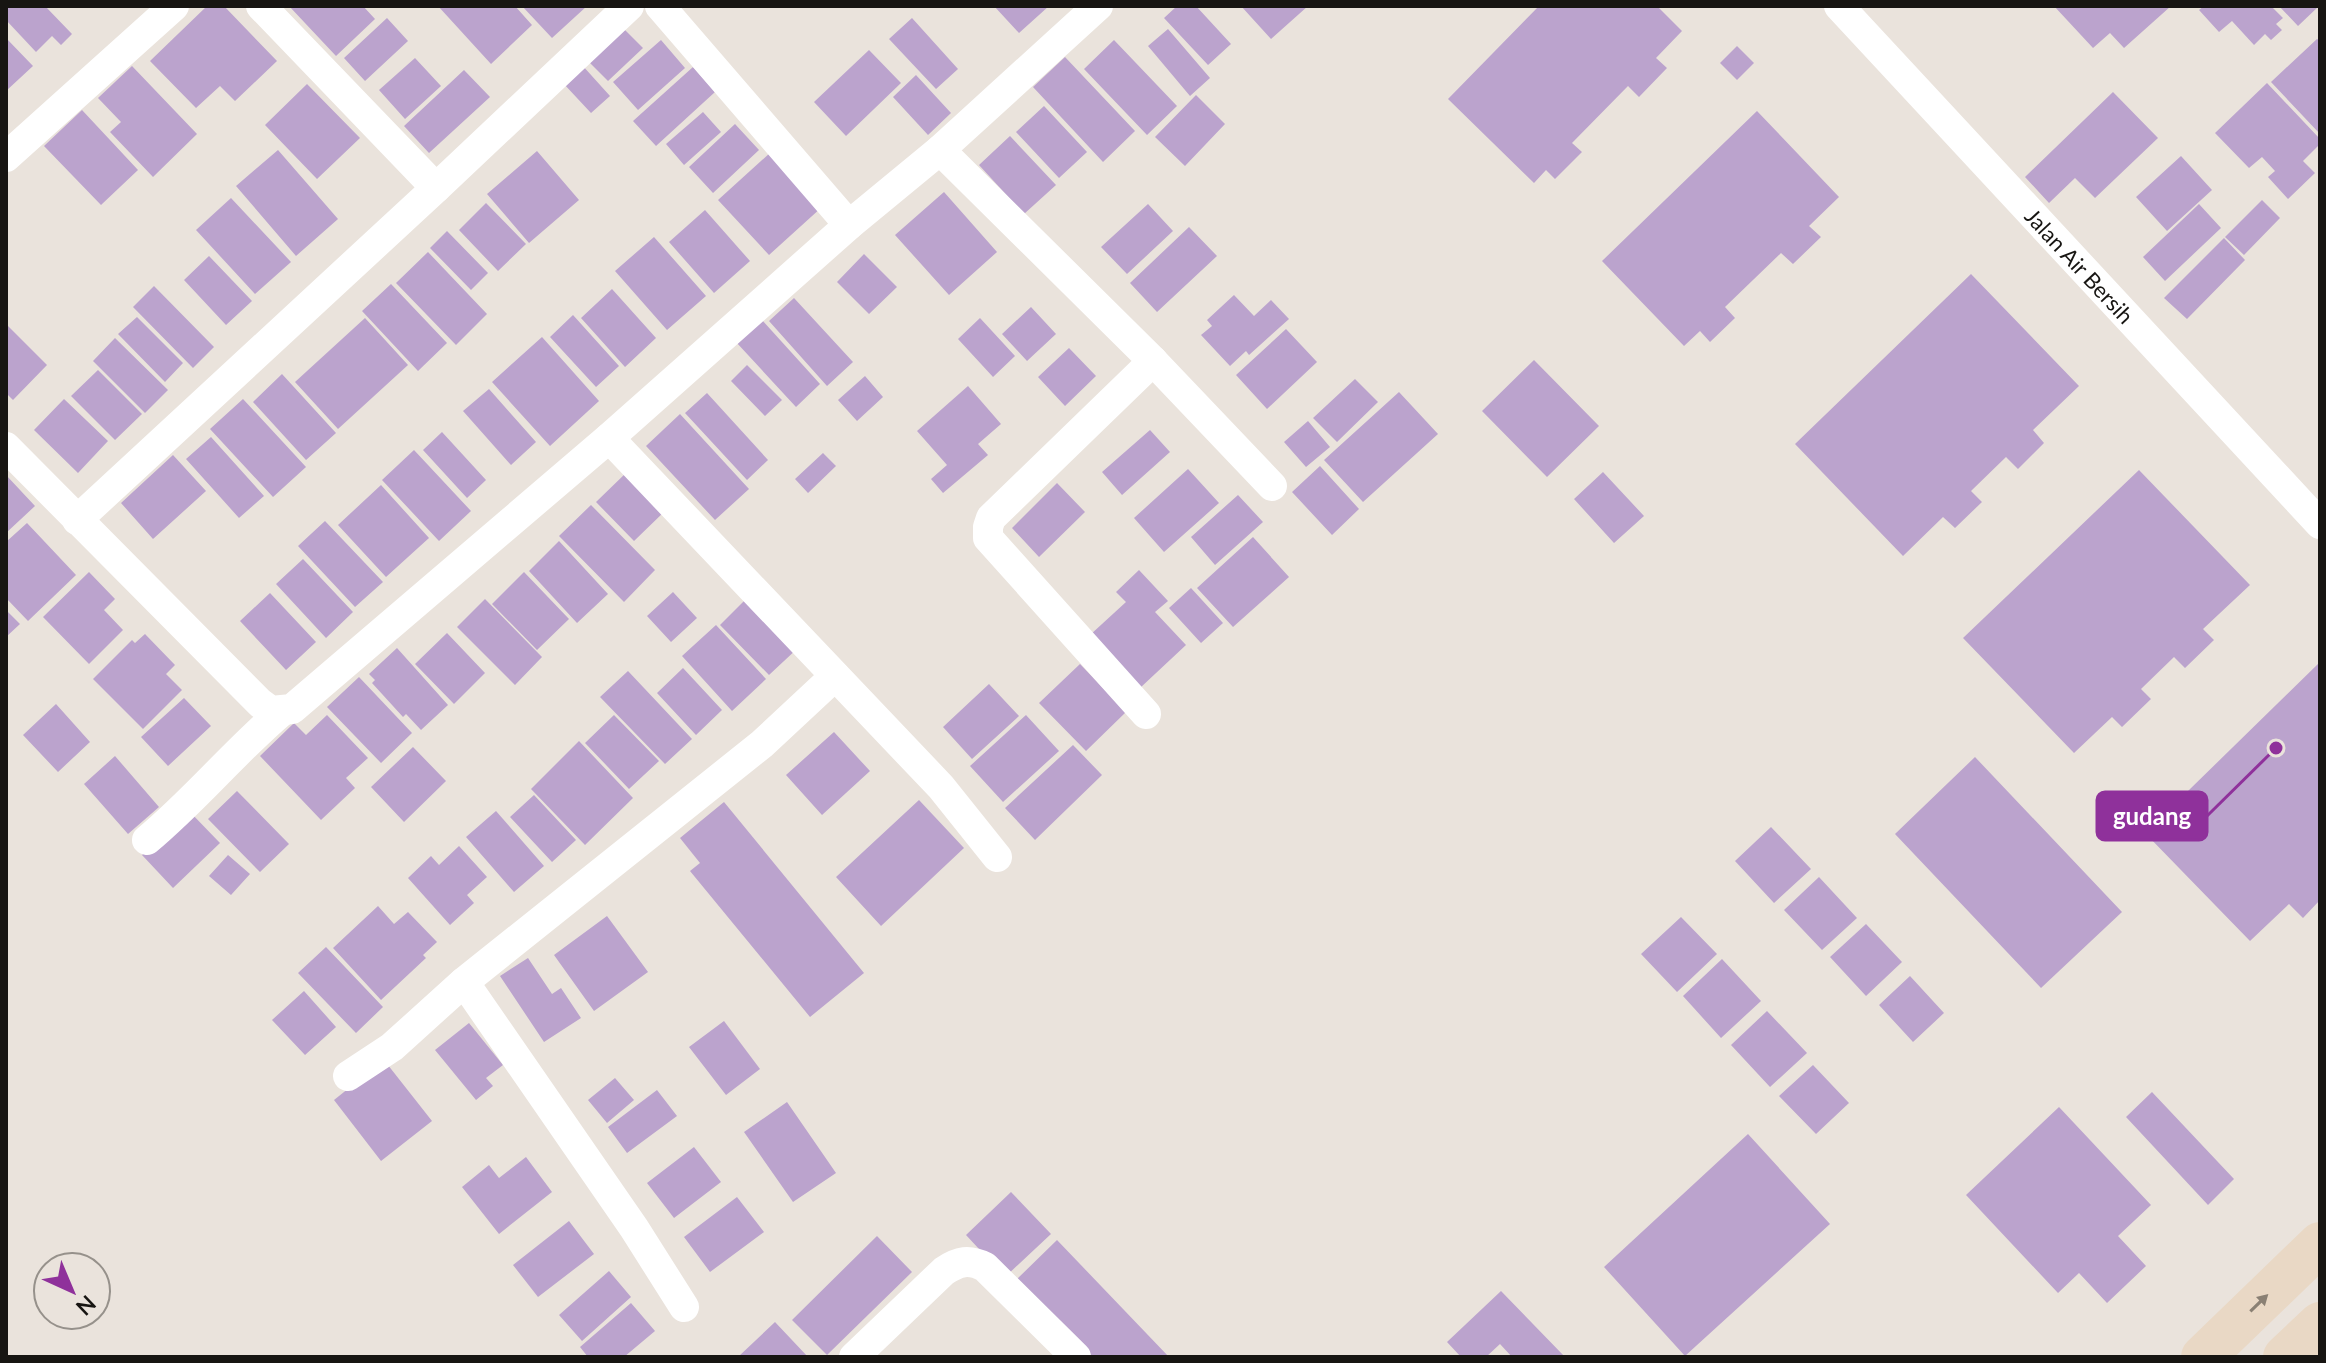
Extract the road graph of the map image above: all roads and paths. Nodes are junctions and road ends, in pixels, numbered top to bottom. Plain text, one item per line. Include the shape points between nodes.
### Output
1 (174, 6) edge
2 (261, 6) edge
3 (629, 6) edge
4 (660, 6) edge
5 (1098, 6) edge
6 (1839, 6) edge
7 (940, 150) junction
8 (6, 157) edge
9 (436, 188) junction
10 (849, 225) junction
11 (1153, 361) junction
12 (609, 438) junction
13 (6, 447) edge
14 (1272, 486) dead end
15 (77, 520) junction
16 (2320, 524) edge
17 (835, 676) junction
18 (281, 712) junction
19 (1146, 714) dead end
20 (147, 840) dead end
21 (997, 857) dead end
22 (464, 982) junction
23 (348, 1076) dead end
24 (2320, 1244) edge
25 (684, 1307) dead end
26 (2320, 1324) edge
27 (854, 1357) edge
28 (1076, 1357) edge
29 (2203, 1357) edge
30 (2285, 1357) edge

1 - 8 street
2 - 9 street
3 - 9 street
4 - 10 street
5 - 7 street
6 - 16 street, Jalan Air Bersih
7 - 10 street
7 - 11 street
9 - 15 street
10 - 12 street
11 - 14 street
11 - 19 street via 991,518 988,527 988,538
12 - 17 street
12 - 18 street via 305,699
13 - 15 street
15 - 18 street via 260,703
17 - 21 street via 941,787
17 - 22 street via 762,744
18 - 20 street
22 - 23 street via 392,1047
22 - 25 street
29 -> 24 street
26 - 30 street
27 - 28 street via 944,1271 958,1262 974,1261

